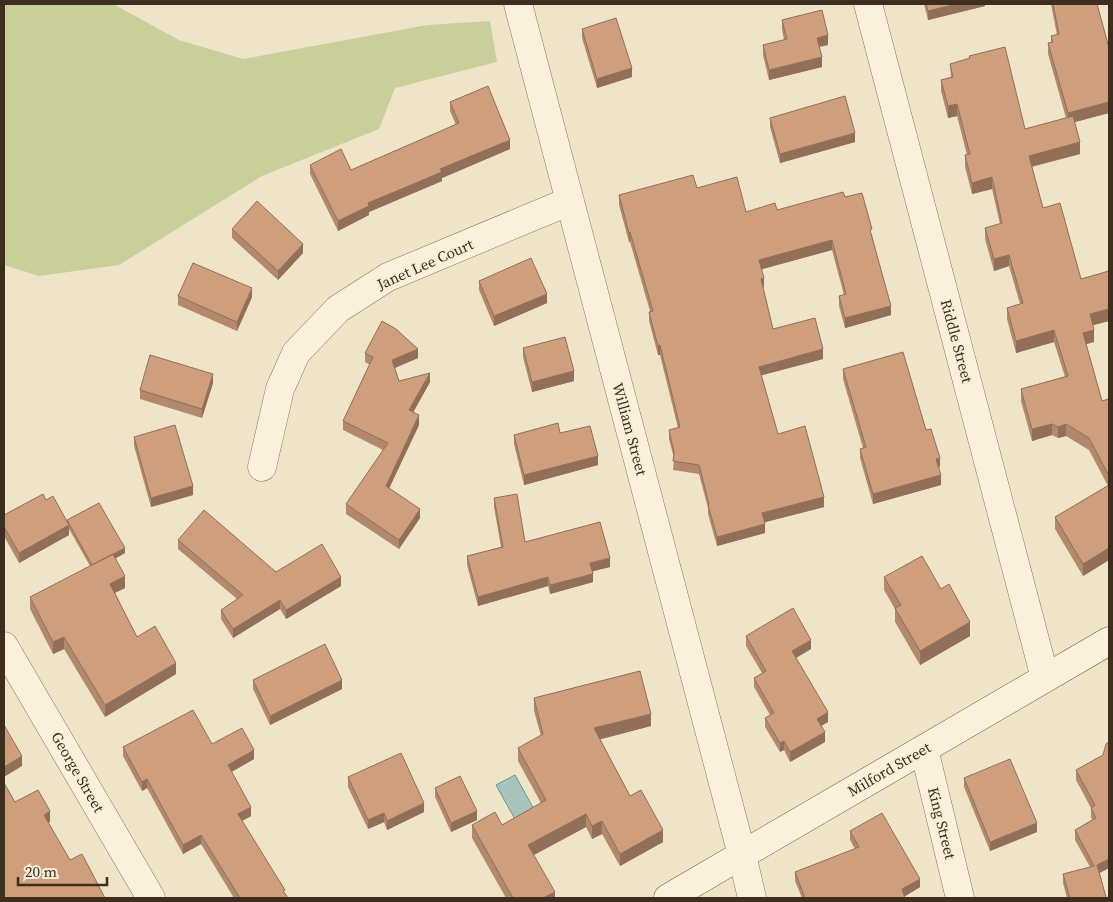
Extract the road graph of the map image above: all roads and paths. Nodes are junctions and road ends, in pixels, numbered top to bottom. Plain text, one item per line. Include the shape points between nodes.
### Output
1 (518, 4) edge
2 (868, 4) edge
3 (570, 201) junction
4 (262, 467) dead end
5 (1109, 640) edge
6 (4, 646) edge
7 (1045, 678) junction
8 (924, 749) junction
9 (742, 855) junction
10 (151, 898) edge
11 (668, 898) edge
12 (752, 898) edge
13 (960, 898) edge

1 - 3 street, William Street
2 - 7 street, Riddle Street
3 - 4 street, Janet Lee Court via 388,277 338,309 296,353 280,389
3 - 9 street, William Street
5 - 7 street, Milford Street
6 - 10 street, George Street
7 - 8 street, Milford Street
8 - 9 street, Milford Street
8 - 13 street, King Street
9 - 11 street, Milford Street
9 - 12 street, William Street

